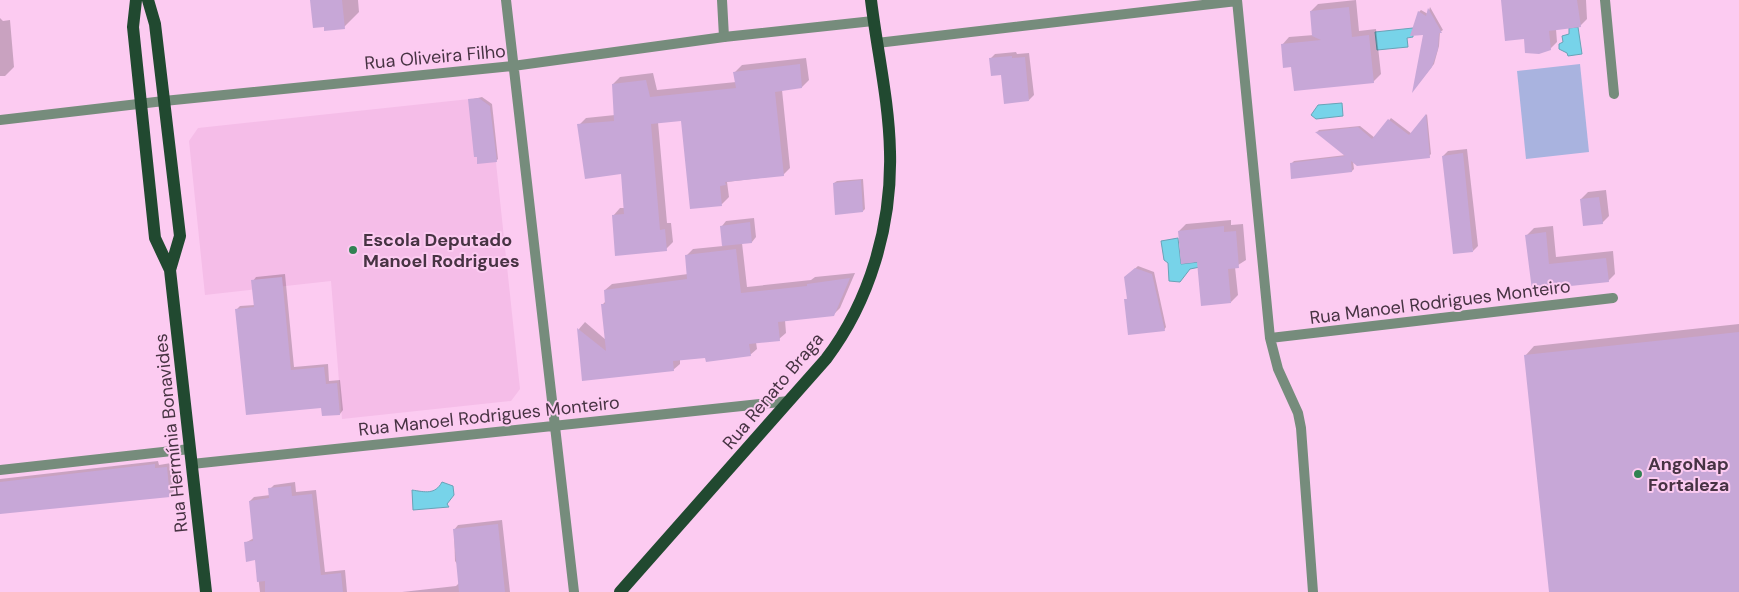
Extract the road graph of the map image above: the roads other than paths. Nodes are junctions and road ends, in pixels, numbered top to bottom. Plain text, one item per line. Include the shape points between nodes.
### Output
1 (136, 0) edge
2 (148, 0) edge
3 (506, 0) edge
4 (722, 0) edge
5 (871, 0) edge
6 (1237, 0) edge
7 (1605, 0) edge
8 (873, 21) junction
9 (724, 38) junction
10 (877, 43) junction
11 (513, 66) junction
12 (1614, 94) dead end
13 (164, 101) junction
14 (140, 104) junction
15 (0, 120) edge
16 (170, 270) junction
17 (1613, 298) dead end
18 (1270, 338) junction
19 (790, 401) junction
20 (553, 425) junction
21 (190, 448) junction
22 (192, 464) junction
23 (0, 470) edge
24 (206, 592) edge
25 (574, 592) edge
26 (620, 592) edge
27 (1313, 592) edge

1 - 14 main road, Rua Hermínia Bonavides via 132,27
2 - 13 main road, Rua Hermínia Bonavides via 155,24
3 - 11 street
4 - 9 street
5 - 8 main road, Rua Renato Braga
6 - 10 street
6 - 18 street
7 - 12 street
8 - 9 street, Rua Oliveira Filho
8 - 10 main road, Rua Renato Braga
9 - 11 street, Rua Oliveira Filho
10 - 19 main road, Rua Renato Braga via 890,151 885,215 877,255 863,294 838,344
11 - 13 street, Rua Oliveira Filho
11 - 20 street
13 - 14 street, Rua Oliveira Filho
13 - 16 main road, Rua Hermínia Bonavides via 180,236
14 - 15 street, Rua Oliveira Filho
14 - 16 main road, Rua Hermínia Bonavides via 155,238
16 - 21 main road, Rua Hermínia Bonavides
17 - 18 street, Rua Manoel Rodrigues Monteiro
18 - 27 street via 1278,369 1298,413 1301,428
19 - 20 street, Rua Manoel Rodrigues Monteiro
19 - 26 main road, Rua Renato Braga
20 - 22 street, Rua Manoel Rodrigues Monteiro
20 - 25 street
21 - 22 main road, Rua Hermínia Bonavides
21 - 23 street
22 - 24 main road, Rua Hermínia Bonavides

